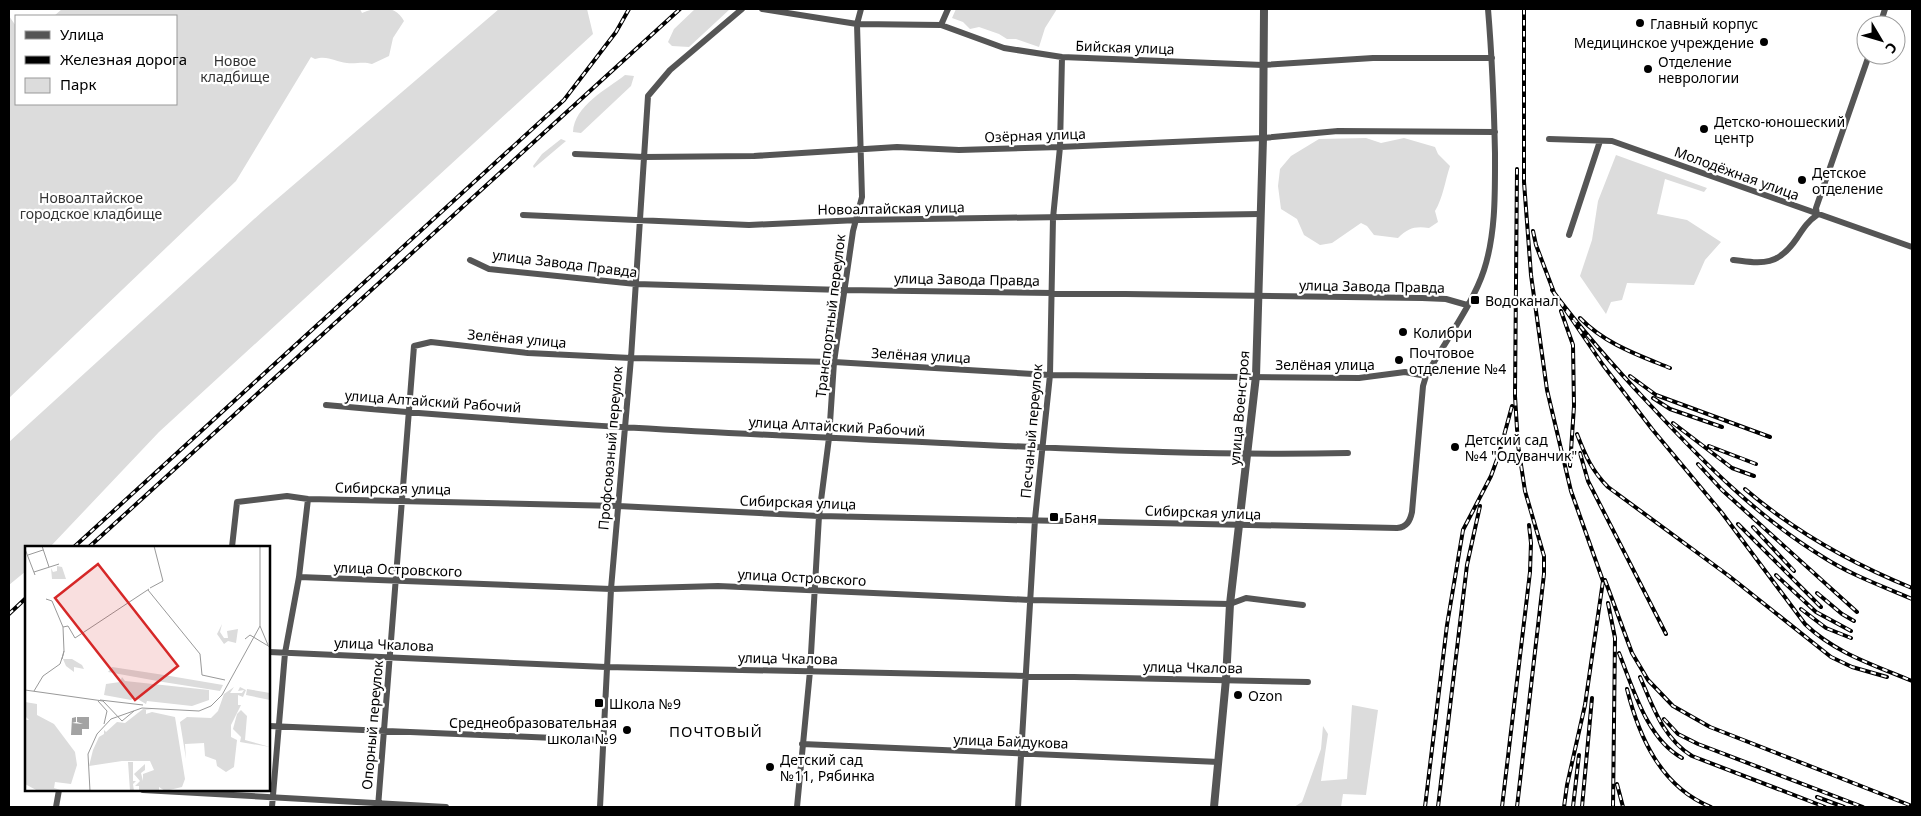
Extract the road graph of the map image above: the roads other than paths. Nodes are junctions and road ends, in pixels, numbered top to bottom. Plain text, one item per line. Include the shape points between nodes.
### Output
1 (742, 9) edge
2 (762, 9) edge
3 (861, 9) edge
4 (948, 9) edge
5 (1264, 9) edge
6 (1488, 9) edge
7 (857, 24) junction
8 (941, 26) junction
9 (1062, 57) junction
10 (1492, 58) junction
11 (1263, 65) junction
12 (1866, 65) edge
13 (1495, 132) junction
14 (1263, 138) junction
15 (1549, 139) dead end
16 (1600, 141) junction
17 (1060, 147) junction
18 (862, 148) junction
19 (575, 154) dead end
20 (644, 157) junction
21 (1260, 214) junction
22 (1817, 214) junction
23 (523, 215) dead end
24 (1053, 218) junction
25 (858, 220) junction
26 (640, 221) junction
27 (1569, 235) dead end
28 (1912, 247) edge
29 (470, 260) dead end
30 (1733, 260) dead end
31 (636, 284) junction
32 (844, 290) junction
33 (1053, 292) junction
34 (1260, 297) junction
35 (1467, 305) junction
36 (414, 346) joint
37 (631, 358) junction
38 (834, 362) junction
39 (1050, 375) junction
40 (1256, 376) junction
41 (1426, 376) junction
42 (326, 405) dead end
43 (408, 412) junction
44 (626, 427) junction
45 (829, 438) junction
46 (1042, 447) junction
47 (1348, 454) dead end
48 (1247, 455) junction
49 (308, 498) junction
50 (403, 500) junction
51 (618, 506) junction
52 (819, 516) junction
53 (1036, 519) junction
54 (1240, 526) junction
55 (232, 546) edge
56 (299, 577) junction
57 (397, 581) junction
58 (610, 589) junction
59 (816, 591) junction
60 (1030, 600) junction
61 (1230, 604) junction
62 (1304, 605) dead end
63 (270, 652) edge
64 (285, 653) junction
65 (390, 657) junction
66 (606, 666) junction
67 (810, 671) junction
68 (1025, 676) junction
69 (1226, 680) junction
70 (1308, 682) dead end
71 (270, 726) edge
72 (278, 727) junction
73 (383, 732) junction
74 (602, 740) junction
75 (802, 744) junction
76 (1022, 754) junction
77 (1219, 762) junction
78 (59, 791) edge
79 (159, 791) edge
80 (273, 798) junction
81 (378, 805) edge
82 (56, 807) edge
83 (272, 807) edge
84 (446, 807) edge
85 (600, 807) edge
86 (797, 807) edge
87 (1018, 807) edge
88 (1214, 807) edge

1 - 20 street, Профсоюзный переулок via 670,70 651,91 647,104
2 - 7 street, Бийская улица
3 - 7 street, Транспортный переулок
4 - 8 street
5 - 11 street, улица Военстроя
6 - 10 street
7 - 8 street, Бийская улица
7 - 18 street, Транспортный переулок
8 - 9 street, Бийская улица via 1004,48
9 - 11 street, Бийская улица
9 - 17 street, Песчаный переулок
10 - 11 street, Бийская улица via 1374,58
10 - 13 street
11 - 14 street, улица Военстроя
12 - 22 street via 1816,208
13 - 14 street, Озёрная улица via 1338,131
13 - 35 street via 1490,242 1485,268
14 - 17 street, Озёрная улица
14 - 21 street, улица Военстроя
15 - 16 street, Молодёжная улица
16 - 22 street, Молодёжная улица via 1612,141
16 - 27 street
17 - 18 street, Озёрная улица
17 - 24 street, Песчаный переулок
18 - 20 street, Озёрная улица via 754,156
18 - 25 street, Транспортный переулок via 862,197
19 - 20 street, Озёрная улица
20 - 26 street, Профсоюзный переулок
21 - 24 street, Новоалтайская улица
21 - 34 street, улица Военстроя
22 - 28 street, Молодёжная улица
22 - 30 street via 1778,259 1767,264
23 - 26 street, Новоалтайская улица
24 - 25 street, Новоалтайская улица
24 - 33 street, Песчаный переулок
25 - 26 street, Новоалтайская улица via 749,225
25 - 32 street, Транспортный переулок via 853,231
26 - 31 street, Профсоюзный переулок
29 - 31 street, улица Завода Правда via 489,269
31 - 32 street, улица Завода Правда
31 - 37 street, Профсоюзный переулок
32 - 33 street, улица Завода Правда
32 - 38 street, Транспортный переулок
33 - 34 street, улица Завода Правда
33 - 39 street, Песчаный переулок
34 - 35 street, улица Завода Правда via 1422,298 1446,299
34 - 40 street, улица Военстроя
35 - 41 street
36 - 37 street, Зелёная улица via 431,342 528,353
36 - 43 street, Опорный переулок
37 - 38 street, Зелёная улица
37 - 44 street, Профсоюзный переулок
38 - 39 street, Зелёная улица
38 - 45 street, Транспортный переулок
39 - 40 street, Зелёная улица
39 - 46 street, Песчаный переулок
40 - 41 street, Зелёная улица via 1359,378 1405,372
40 - 48 street, улица Военстроя
41 - 54 street, Сибирская улица via 1412,512 1405,526
42 - 43 street, улица Алтайский Рабочий
43 - 44 street, улица Алтайский Рабочий
43 - 50 street, Опорный переулок
44 - 45 street, улица Алтайский Рабочий
44 - 51 street, Профсоюзный переулок
45 - 46 street, улица Алтайский Рабочий
45 - 52 street, Транспортный переулок
46 - 48 street, улица Алтайский Рабочий
46 - 53 street, Песчаный переулок
47 - 48 street, улица Алтайский Рабочий
48 - 54 street, улица Военстроя
49 - 50 street, Сибирская улица
49 - 55 street, Сибирская улица via 287,496 237,502
49 - 56 street
50 - 51 street, Сибирская улица
50 - 57 street, Опорный переулок
51 - 52 street, Сибирская улица
51 - 58 street, Профсоюзный переулок
52 - 53 street, Сибирская улица
52 - 59 street, Транспортный переулок
53 - 54 street, Сибирская улица
53 - 60 street, Песчаный переулок
54 - 61 street, улица Военстроя
56 - 57 street, улица Островского
56 - 64 street
57 - 58 street, улица Островского
57 - 65 street, Опорный переулок
58 - 59 street, улица Островского via 718,586
58 - 66 street, Профсоюзный переулок
59 - 60 street, улица Островского
59 - 67 street, Транспортный переулок
60 - 61 street, улица Островского
60 - 68 street, Песчаный переулок
61 - 62 street, улица Островского via 1246,598
61 - 69 street, улица Военстроя
63 - 64 street, улица Чкалова
64 - 65 street, улица Чкалова
64 - 72 street
65 - 66 street, улица Чкалова
65 - 73 street, Опорный переулок
66 - 67 street, улица Чкалова
66 - 74 street, Профсоюзный переулок
67 - 68 street, улица Чкалова
67 - 75 street, Транспортный переулок
68 - 69 street, улица Чкалова
68 - 76 street, Песчаный переулок
69 - 70 street, улица Чкалова
69 - 77 street, улица Военстроя
71 - 72 street
72 - 73 street
72 - 80 street
73 - 74 street
73 - 81 street, Опорный переулок
74 - 85 street, Профсоюзный переулок
75 - 76 street, улица Байдукова
75 - 86 street, Транспортный переулок
76 - 77 street, улица Байдукова
76 - 87 street, Песчаный переулок
77 - 88 street, улица Военстроя
78 - 82 street
79 - 80 street
80 - 81 street
80 - 83 street
81 - 84 street

